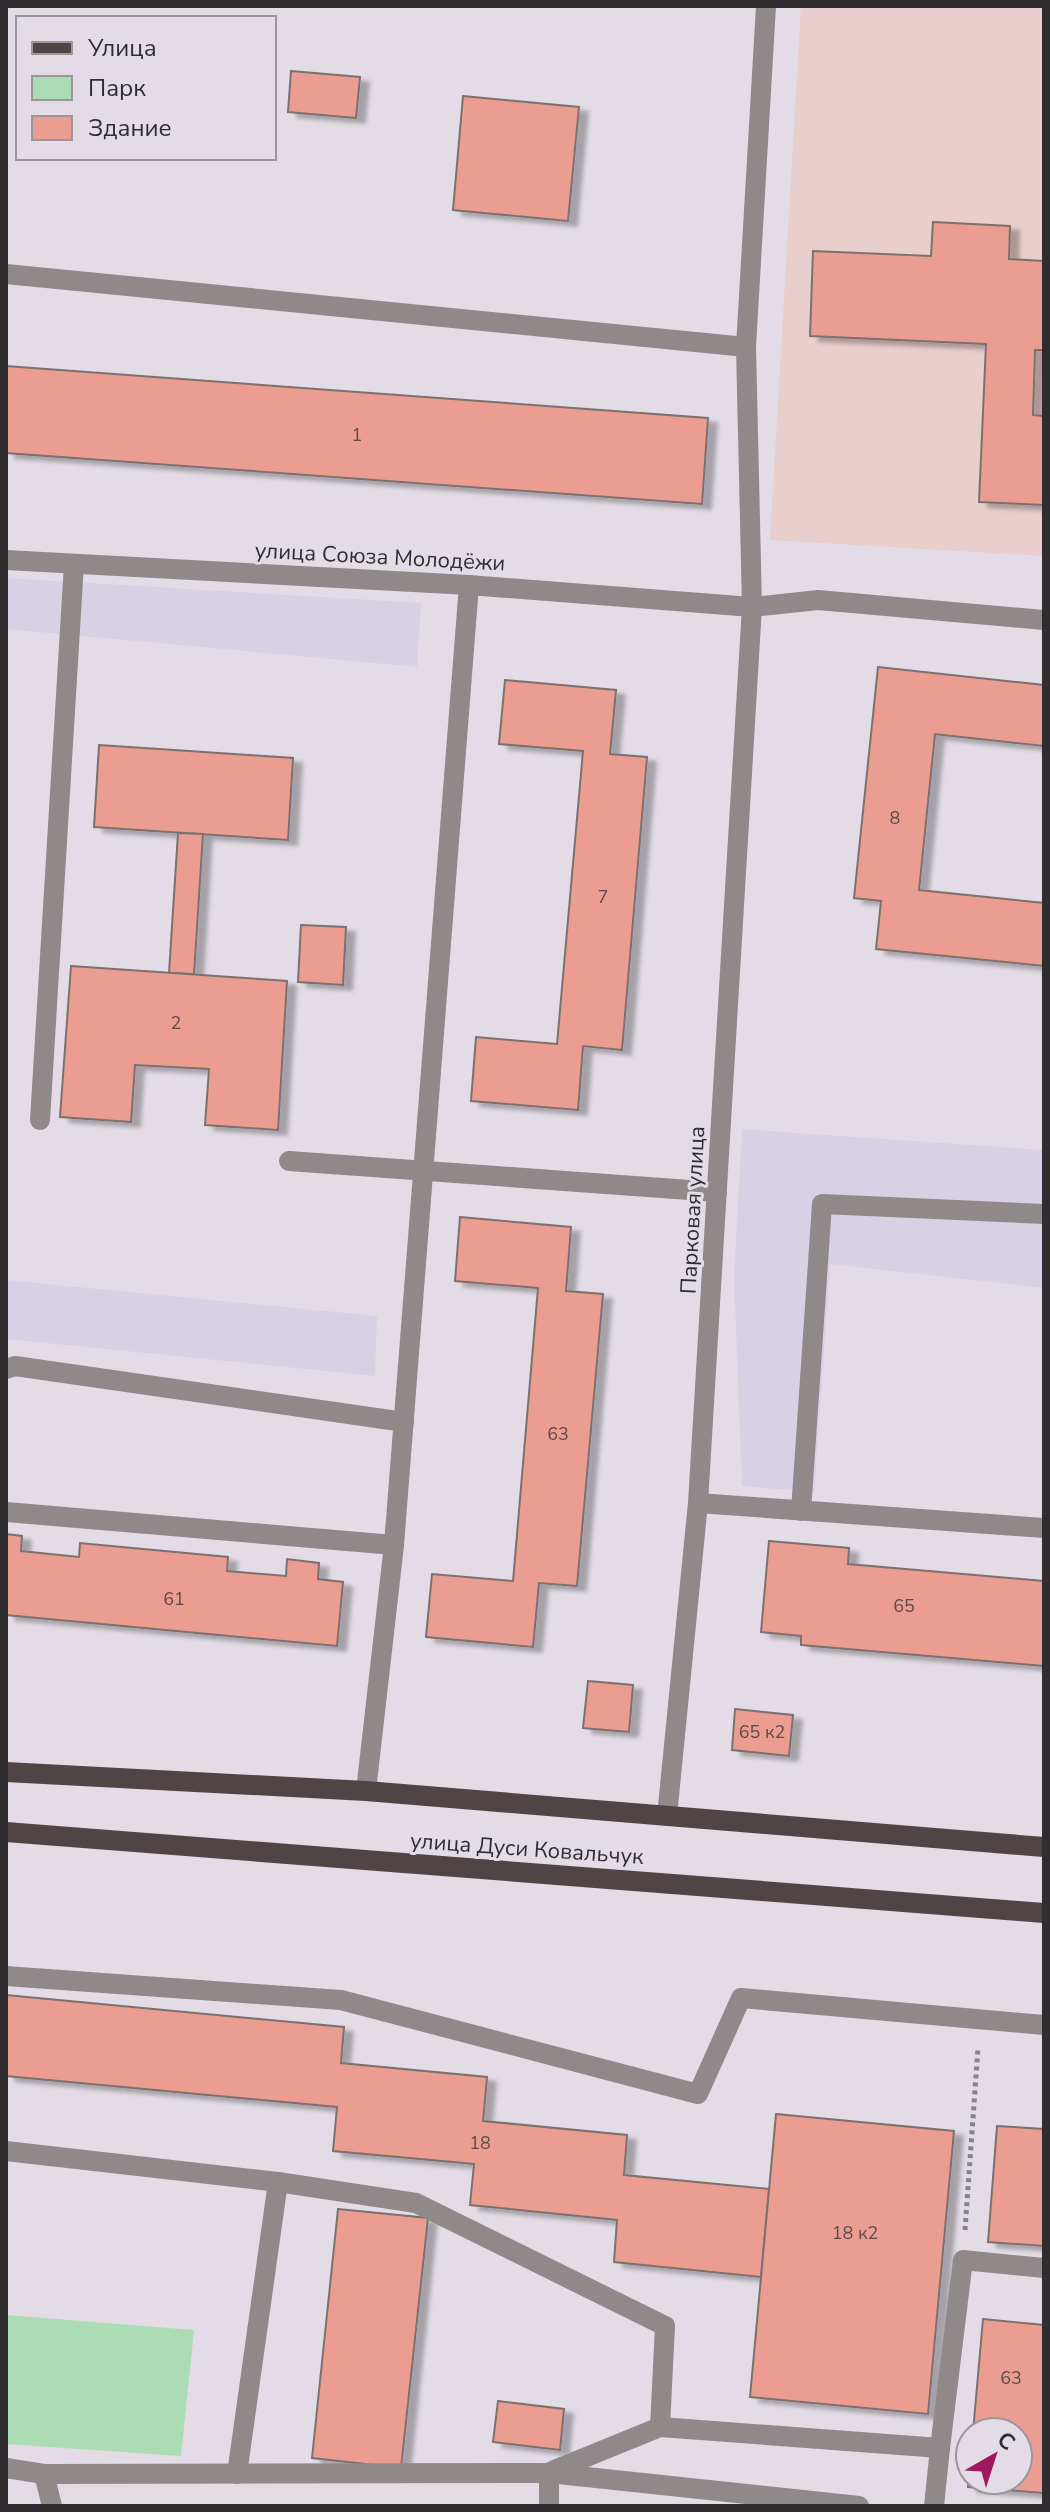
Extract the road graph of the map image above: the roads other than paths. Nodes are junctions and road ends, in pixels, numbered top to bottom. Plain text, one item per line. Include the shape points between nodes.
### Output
1 (766, 6) edge
2 (6, 274) edge
3 (746, 347) junction
4 (6, 560) edge
5 (74, 564) junction
6 (469, 585) junction
7 (752, 607) junction
8 (1044, 620) edge
9 (40, 1120) dead end
10 (289, 1161) dead end
11 (424, 1171) junction
12 (717, 1192) junction
13 (1044, 1214) edge
14 (6, 1369) edge
15 (404, 1422) junction
16 (698, 1503) junction
17 (801, 1511) junction
18 (6, 1512) edge
19 (1044, 1528) edge
20 (394, 1545) junction
21 (6, 1772) edge
22 (366, 1791) junction
23 (667, 1816) junction
24 (6, 1832) edge
25 (1044, 1847) edge
26 (1044, 1913) edge
27 (6, 1976) edge
28 (1044, 2025) edge
29 (6, 2151) edge
30 (278, 2182) junction
31 (1044, 2268) edge
32 (660, 2427) junction
33 (940, 2448) junction
34 (6, 2468) edge
35 (549, 2473) junction
36 (44, 2474) junction
37 (237, 2474) junction
38 (52, 2506) edge
39 (549, 2506) edge
40 (859, 2506) edge
41 (934, 2506) edge

1 - 3 street, Парковая улица
2 - 3 street
3 - 7 street, Парковая улица
4 - 5 street, улица Союза Молодёжи
5 - 6 street, улица Союза Молодёжи
5 - 9 street
6 - 7 street, улица Союза Молодёжи
6 - 11 street
7 - 8 street, улица Союза Молодёжи via 818,600
7 - 12 street, Парковая улица
10 - 11 street
11 - 12 street
11 - 15 street
12 - 16 street, Парковая улица
13 - 17 street via 822,1204
14 - 15 street via 15,1366
15 - 20 street
16 - 17 street
16 - 23 street, Парковая улица
17 - 19 street
18 - 20 street
20 - 22 street
21 - 22 main road, улица Дуси Ковальчук
22 - 23 main road, улица Дуси Ковальчук
23 - 25 main road, улица Дуси Ковальчук
24 - 26 main road, улица Дуси Ковальчук
27 - 28 street via 341,2000 698,2094 741,1998
29 - 30 street
30 - 32 street via 416,2203 665,2326
30 - 37 street
31 - 33 street via 963,2260
32 - 33 street
32 - 35 street
33 - 41 street
34 - 36 street
35 - 37 street
35 - 39 street
35 - 40 street
36 - 37 street
36 - 38 street

